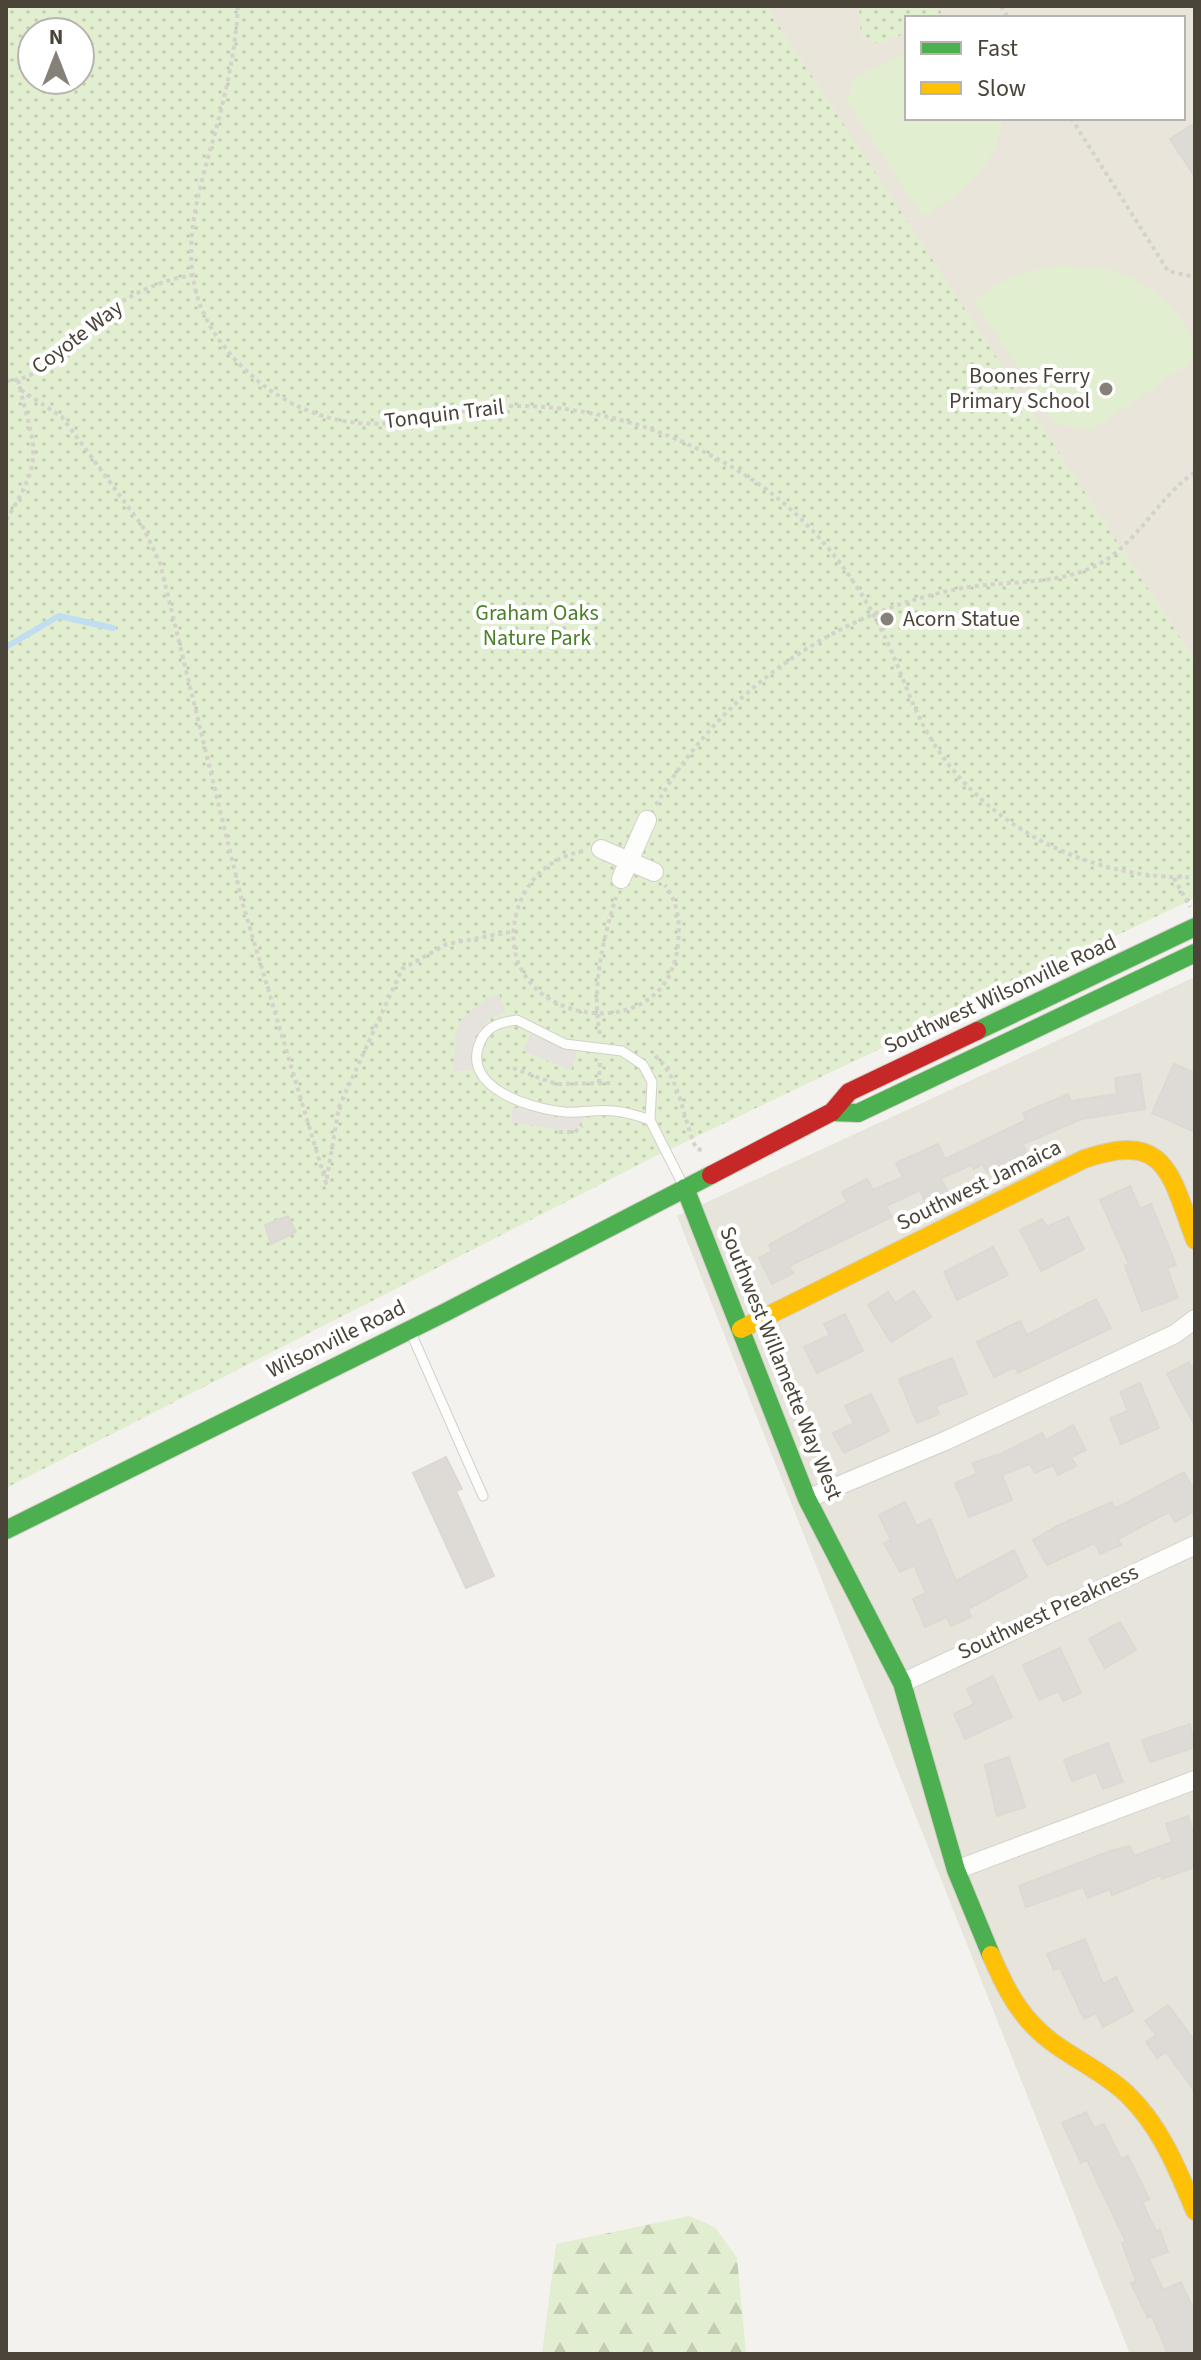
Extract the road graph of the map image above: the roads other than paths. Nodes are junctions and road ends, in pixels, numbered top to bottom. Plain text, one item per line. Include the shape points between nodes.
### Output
1 (647, 820) road end
2 (601, 849) road end
3 (629, 861) junction
4 (654, 872) road end
5 (621, 879) road end
6 (1195, 927) edge
7 (1195, 953) edge
8 (832, 1112) junction
9 (650, 1120) junction
10 (685, 1188) junction
11 (1195, 1240) edge
12 (1195, 1319) edge
13 (741, 1329) junction
14 (410, 1330) junction
15 (483, 1496) dead end
16 (807, 1499) junction
17 (6, 1530) edge
18 (1195, 1545) edge
19 (902, 1683) junction
20 (1195, 1780) edge
21 (956, 1870) junction
22 (1195, 2211) edge

1 - 3 street
2 - 3 street
3 - 4 street
3 - 5 street
6 - 8 main road, Southwest Wilsonville Road via 849,1092
7 - 8 main road, Southwest Wilsonville Road via 858,1113
8 - 10 main road, Southwest Wilsonville Road
9 - 9 lane via 652,1082 630,1054 565,1044 517,1020 494,1026 482,1037 477,1052 483,1075 512,1098 545,1109 619,1112
9 - 10 lane
10 - 13 main road, Southwest Willamette Way West
10 - 14 main road, Wilsonville Road
11 - 13 main road, Southwest Jamaica via 1168,1172 1155,1155 1137,1146 1118,1146
12 - 16 street via 1175,1334 945,1441
13 - 16 main road, Southwest Willamette Way West
14 - 15 lane
14 - 17 main road, Wilsonville Road
16 - 19 main road, Southwest Willamette Way West
18 - 19 street, Southwest Preakness
19 - 21 main road, Southwest Willamette Way West
20 - 21 street
21 - 22 main road, Southwest Willamette Way West via 1007,1992 1033,2026 1125,2092 1151,2120

